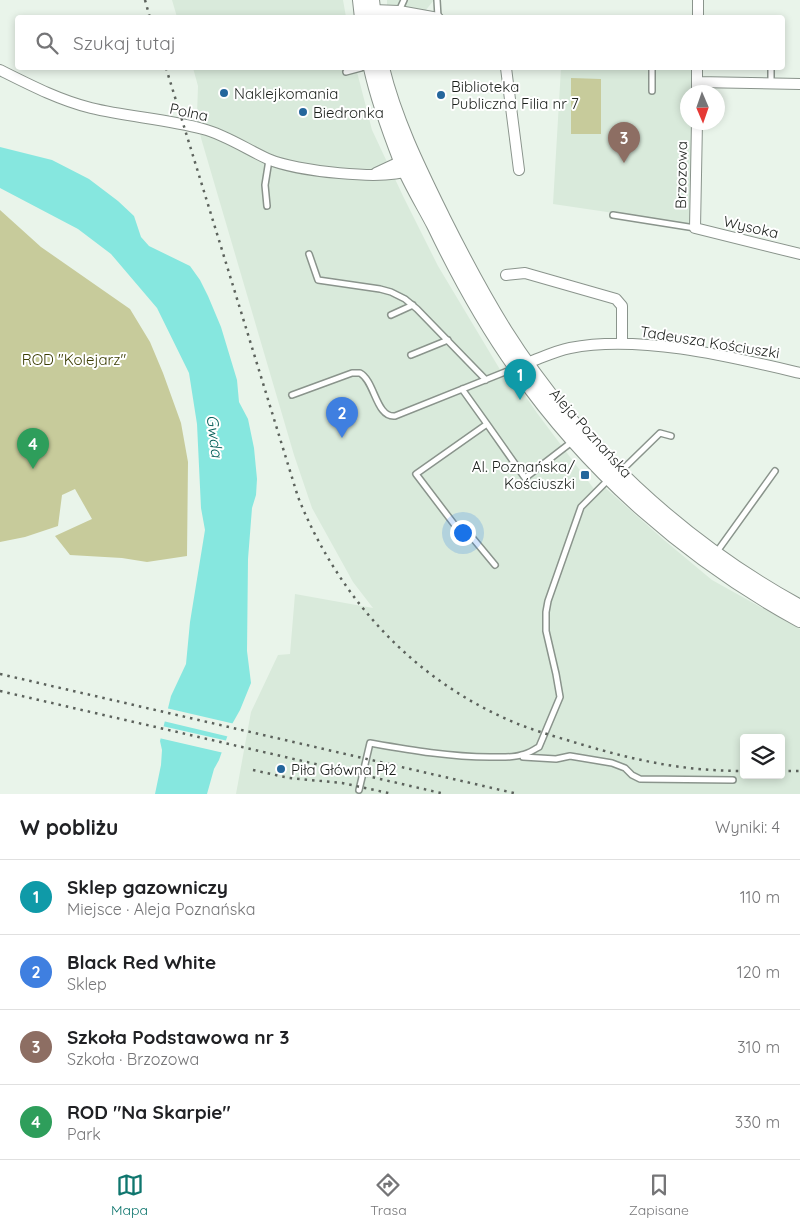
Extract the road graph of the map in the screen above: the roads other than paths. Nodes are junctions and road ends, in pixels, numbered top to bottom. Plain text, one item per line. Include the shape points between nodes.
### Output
1 (360, 0) edge
2 (404, 0) edge
3 (437, 0) edge
4 (698, 0) edge
5 (370, 11) edge
6 (399, 12) junction
7 (422, 15) edge
8 (438, 15) edge
9 (698, 15) edge
10 (0, 70) edge
11 (354, 70) edge
12 (371, 70) edge
13 (383, 70) edge
14 (506, 70) edge
15 (652, 70) edge
16 (697, 70) edge
17 (771, 70) edge
18 (346, 72) dead end
19 (697, 82) joint
20 (771, 83) junction
21 (800, 84) edge
22 (652, 91) dead end
23 (697, 130) edge
24 (269, 159) junction
25 (410, 163) junction
26 (519, 170) dead end
27 (267, 206) dead end
28 (613, 215) dead end
29 (695, 228) junction
30 (309, 254) dead end
31 (800, 254) edge
32 (506, 275) dead end
33 (413, 305) junction
34 (391, 315) dead end
35 (448, 340) junction
36 (622, 343) junction
37 (411, 355) dead end
38 (521, 365) junction
39 (800, 373) edge
40 (486, 380) junction
41 (462, 389) junction
42 (292, 395) dead end
43 (487, 424) junction
44 (671, 436) dead end
45 (574, 440) junction
46 (775, 471) dead end
47 (615, 476) junction
48 (716, 554) junction
49 (495, 565) dead end
50 (800, 607) edge
51 (800, 620) edge
52 (517, 756) junction
53 (733, 780) dead end
54 (359, 790) dead end

1 - 5 main road
2 - 6 lane
3 - 8 lane
4 - 9 street
5 - 6 street
6 - 7 street
10 - 24 street, Polna via 71,102 204,129
11 - 18 lane
12 - 25 main road, Aleja Poznańska via 382,108
13 - 25 main road, Aleja Poznańska
14 - 26 street
15 - 22 lane
16 - 19 street
17 - 20 lane
19 - 20 street
20 - 21 street
23 - 29 street, Brzozowa
24 - 25 street, Polna via 314,170 373,174
24 - 27 lane
25 - 38 main road, Aleja Poznańska
28 - 29 lane
29 - 31 street, Wysoka
30 - 33 lane via 318,280 386,290
32 - 36 street via 525,273 618,300 622,308
33 - 34 lane
33 - 35 lane
35 - 37 lane
35 - 40 lane
36 - 38 street, Tadeusza Kościuszki via 570,348
36 - 39 street, Tadeusza Kościuszki via 674,348
38 - 40 lane
38 - 45 main road, Aleja Poznańska via 542,403
38 - 47 main road, Aleja Poznańska via 565,412
40 - 41 lane
41 - 42 lane via 391,417 385,413 360,373
41 - 43 lane
43 - 45 lane via 525,478
43 - 49 lane via 416,474 457,528 466,530
44 - 47 lane via 660,433
45 - 47 main road, Aleja Poznańska
46 - 48 lane
47 - 48 main road, Aleja Poznańska
47 - 51 main road, Aleja Poznańska via 660,525 708,563
47 - 52 lane via 581,507 547,607 546,631 560,700 539,747
48 - 50 main road, Aleja Poznańska
52 - 53 lane via 556,759 570,756 596,760 625,768 640,778
52 - 54 lane via 458,756 370,743

